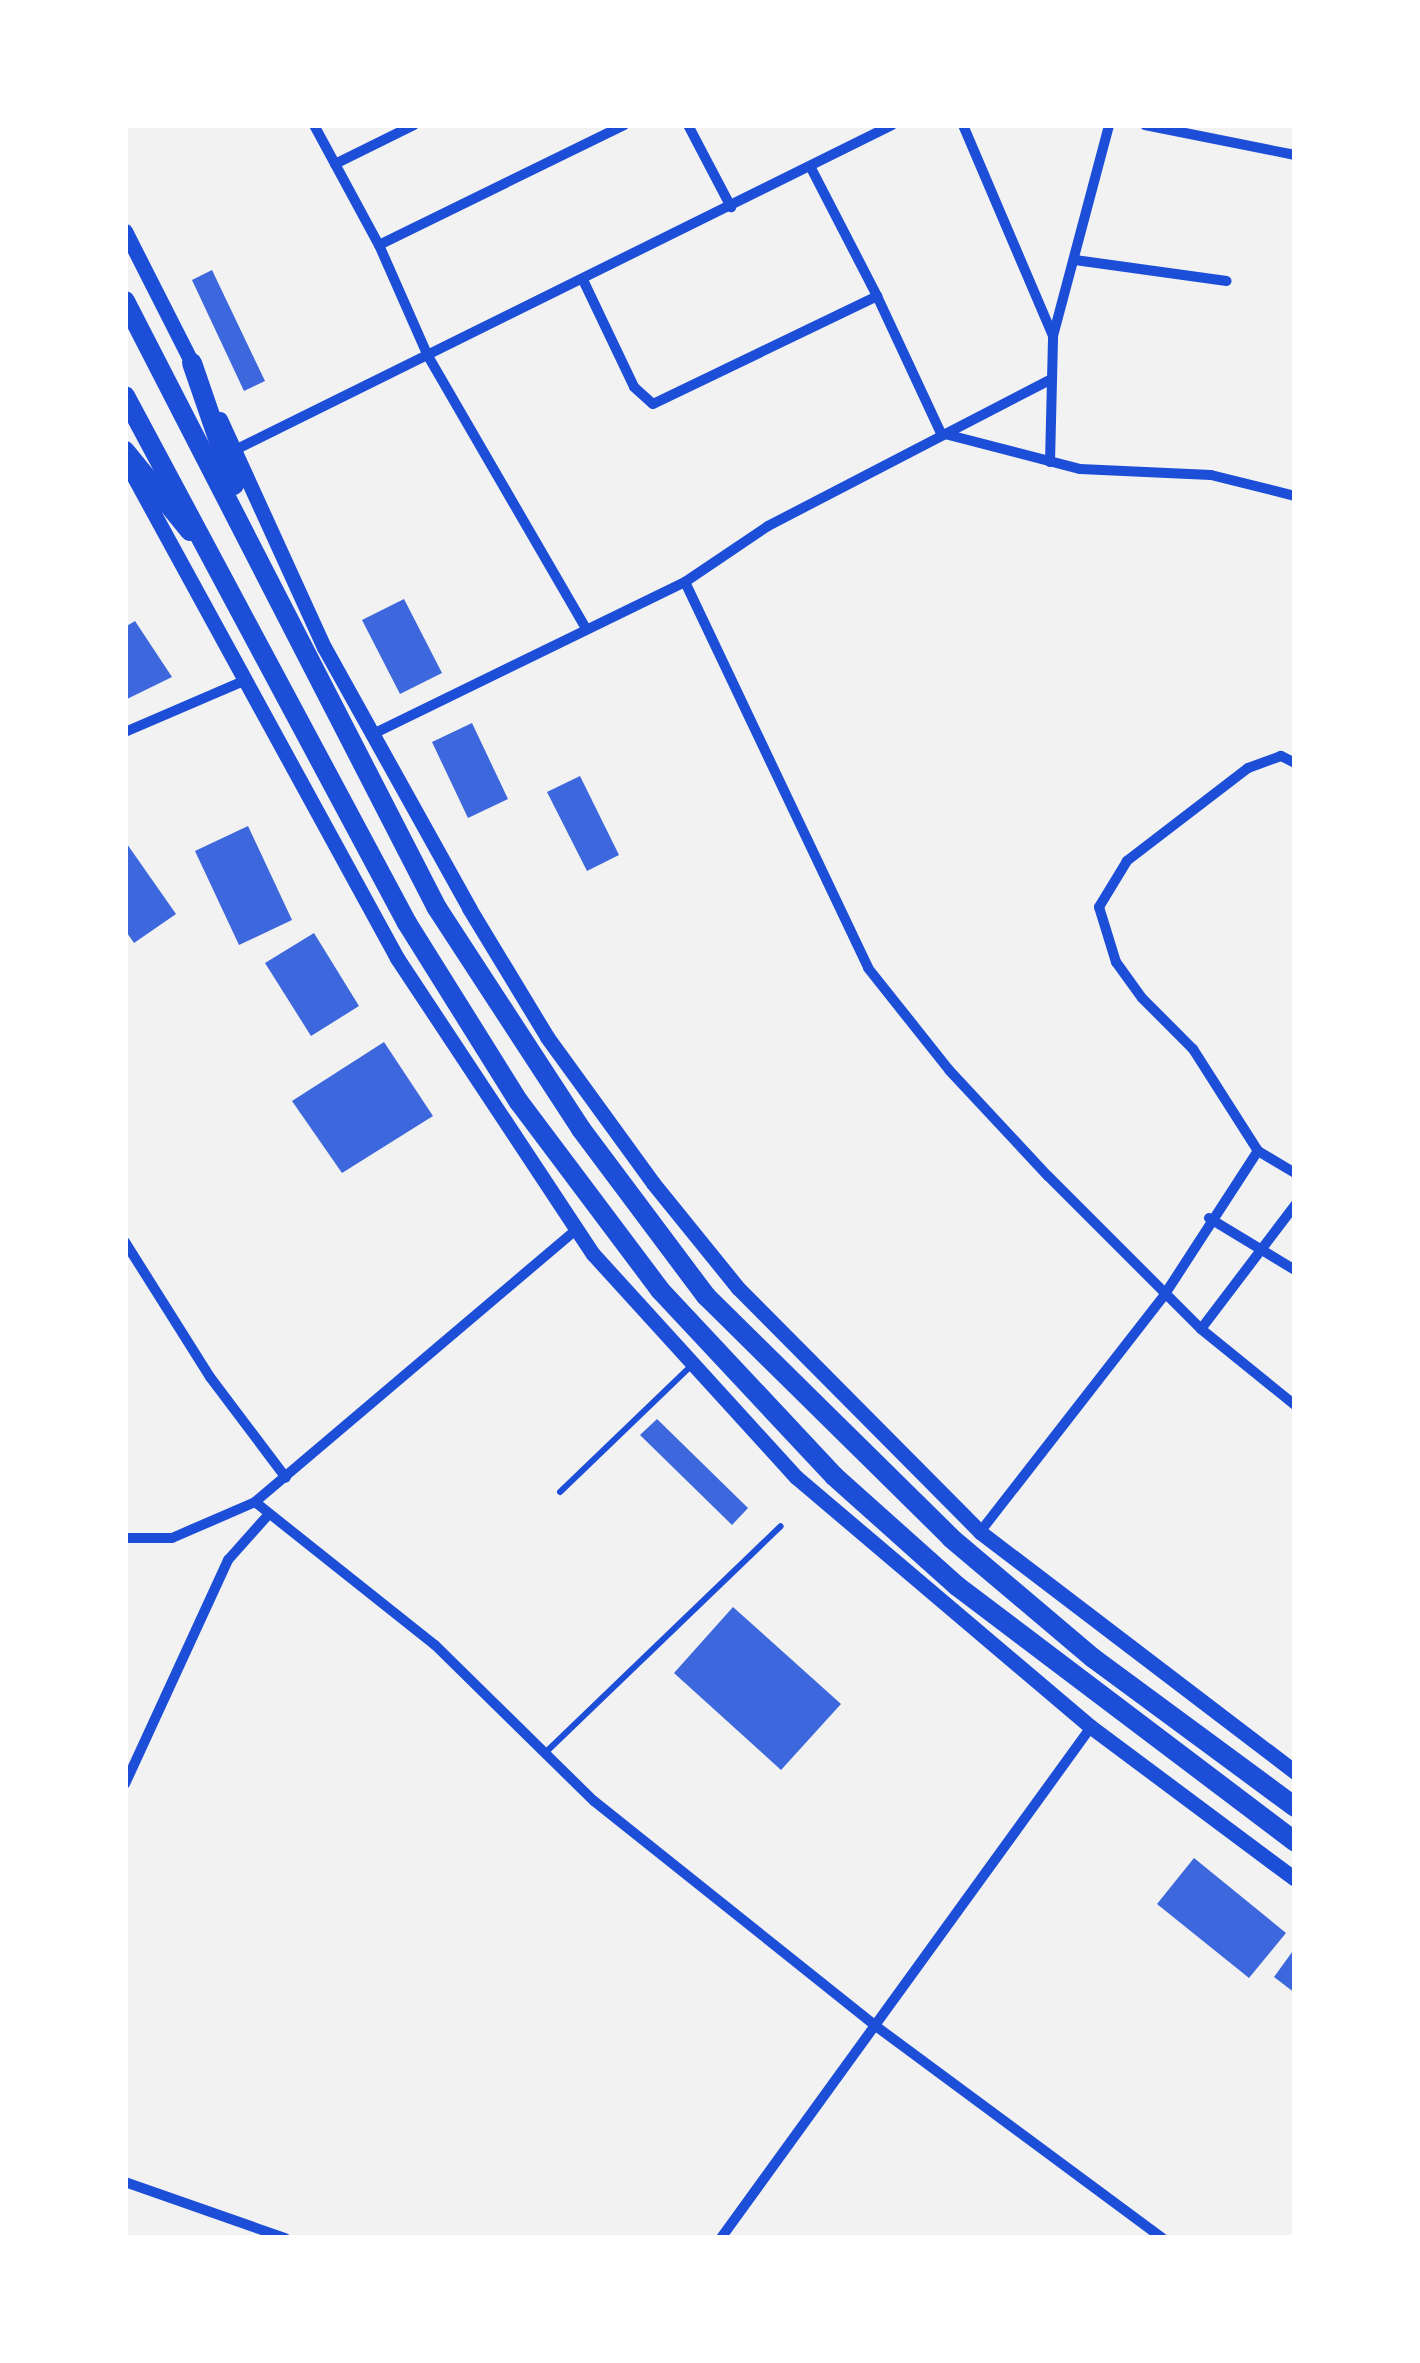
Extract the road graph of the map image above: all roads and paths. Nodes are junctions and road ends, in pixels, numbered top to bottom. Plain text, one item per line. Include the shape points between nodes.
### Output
1 (314, 125) edge
2 (414, 125) edge
3 (624, 125) edge
4 (688, 125) edge
5 (892, 125) edge
6 (964, 125) edge
7 (1110, 125) edge
8 (1145, 125) edge
9 (1295, 155) edge
10 (335, 164) junction
11 (810, 168) junction
12 (731, 207) junction
13 (125, 231) edge
14 (379, 245) junction
15 (1075, 260) junction
16 (1228, 281) dead end
17 (584, 282) junction
18 (877, 296) junction
19 (125, 300) edge
20 (1053, 336) junction
21 (428, 356) junction
22 (192, 363) junction
23 (1052, 378) junction
24 (125, 396) edge
25 (942, 433) junction
26 (235, 450) junction
27 (125, 451) edge
28 (125, 462) edge
29 (1050, 462) junction
30 (1295, 496) edge
31 (256, 548) junction
32 (226, 576) junction
33 (684, 582) junction
34 (586, 629) junction
35 (246, 680) junction
36 (125, 732) edge
37 (373, 734) junction
38 (1295, 763) edge
39 (1258, 1151) junction
40 (1295, 1172) edge
41 (1295, 1205) edge
42 (1209, 1218) junction
43 (576, 1230) junction
44 (125, 1242) edge
45 (1268, 1249) junction
46 (1295, 1270) edge
47 (1166, 1294) junction
48 (1201, 1329) junction
49 (693, 1364) junction
50 (1295, 1405) edge
51 (286, 1478) junction
52 (560, 1492) dead end
53 (255, 1502) junction
54 (269, 1514) junction
55 (780, 1526) dead end
56 (980, 1532) junction
57 (125, 1538) edge
58 (1091, 1728) junction
59 (545, 1753) junction
60 (1295, 1772) edge
61 (125, 1784) edge
62 (1295, 1807) edge
63 (1295, 1842) edge
64 (1295, 1879) edge
65 (873, 2024) junction
66 (125, 2182) edge
67 (285, 2238) edge
68 (721, 2238) edge
69 (1162, 2238) edge

1 - 10 street
2 - 10 street
3 - 14 street
4 - 12 street
5 - 11 street
6 - 20 street
7 - 15 street
8 - 9 street
10 - 14 street
11 - 12 street
11 - 18 street
12 - 17 street
13 - 22 street
14 - 21 street
15 - 16 street
15 - 20 street
17 - 18 street via 634,387 654,404
17 - 21 street
18 - 25 street
19 - 31 highway
20 - 23 street
21 - 26 street
21 - 34 street
22 - 26 street
22 - 31 highway
23 - 25 street
23 - 29 street
24 - 32 highway
25 - 29 street
25 - 33 street via 768,526
26 - 37 street via 290,579
27 - 32 highway
28 - 35 street
29 - 30 street via 1211,474
31 - 62 highway via 342,732 437,908 581,1130 706,1296 951,1538 1093,1658
32 - 63 highway via 407,923 519,1102 660,1290 834,1476 957,1586
33 - 34 street
33 - 47 street via 868,968 949,1070
34 - 37 street
35 - 36 street
35 - 43 street via 397,958
37 - 56 street via 547,1037 653,1183 777,1330
38 - 39 street via 1281,756 1248,768 1128,861 1099,907 1116,962 1193,1049
39 - 40 street
39 - 42 street
41 - 45 street
42 - 45 street
42 - 47 street
43 - 49 street
43 - 51 street
44 - 51 street via 210,1377
45 - 46 street
45 - 48 street
47 - 48 street
47 - 56 street
48 - 50 street
49 - 52 lane
49 - 58 street via 796,1476
51 - 53 street
53 - 54 street
53 - 57 street via 172,1538
54 - 59 street via 435,1645
54 - 61 street via 228,1560
55 - 59 lane
56 - 60 street
58 - 64 street
58 - 65 street
59 - 65 street via 594,1801
65 - 68 street
65 - 69 street
66 - 67 street

